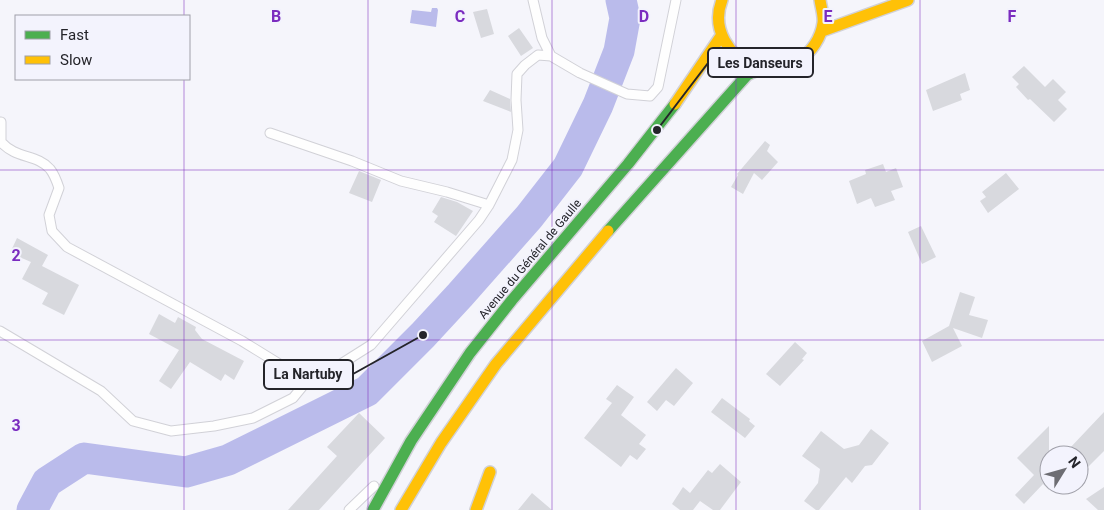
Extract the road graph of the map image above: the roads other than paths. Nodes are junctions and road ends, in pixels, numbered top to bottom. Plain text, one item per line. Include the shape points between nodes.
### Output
1 (533, 0) edge
2 (676, 0) edge
3 (722, 0) edge
4 (820, 0) edge
5 (908, 0) edge
6 (822, 31) junction
7 (721, 36) junction
8 (551, 56) junction
9 (760, 69) junction
10 (1, 122) edge
11 (270, 133) dead end
12 (489, 205) junction
13 (0, 331) edge
14 (308, 381) junction
15 (394, 468) junction
16 (490, 472) dead end
17 (349, 510) edge
18 (373, 510) edge
19 (402, 510) edge
20 (476, 510) edge

1 - 8 lane via 542,38
2 - 8 lane via 658,86 650,96 627,94
3 - 7 main road via 718,19
4 - 6 main road via 824,17
5 - 6 main road
6 - 9 main road via 805,58 792,66
7 - 9 main road via 730,51 744,63
7 - 15 main road, Avenue du Général de Gaulle via 657,130 487,331 430,410
8 - 12 lane via 538,55 517,74 518,130 514,152
9 - 19 main road via 746,75 682,146 496,364 441,444
10 - 14 lane via 1,142 8,150 43,162 52,171 59,188 50,216 52,231 68,247 242,341
11 - 12 lane via 401,181
12 - 14 lane via 371,345
13 - 14 lane via 101,391 133,421 171,431 253,418 293,398
15 - 17 lane
15 - 18 main road, Avenue du Général de Gaulle
16 - 20 main road

